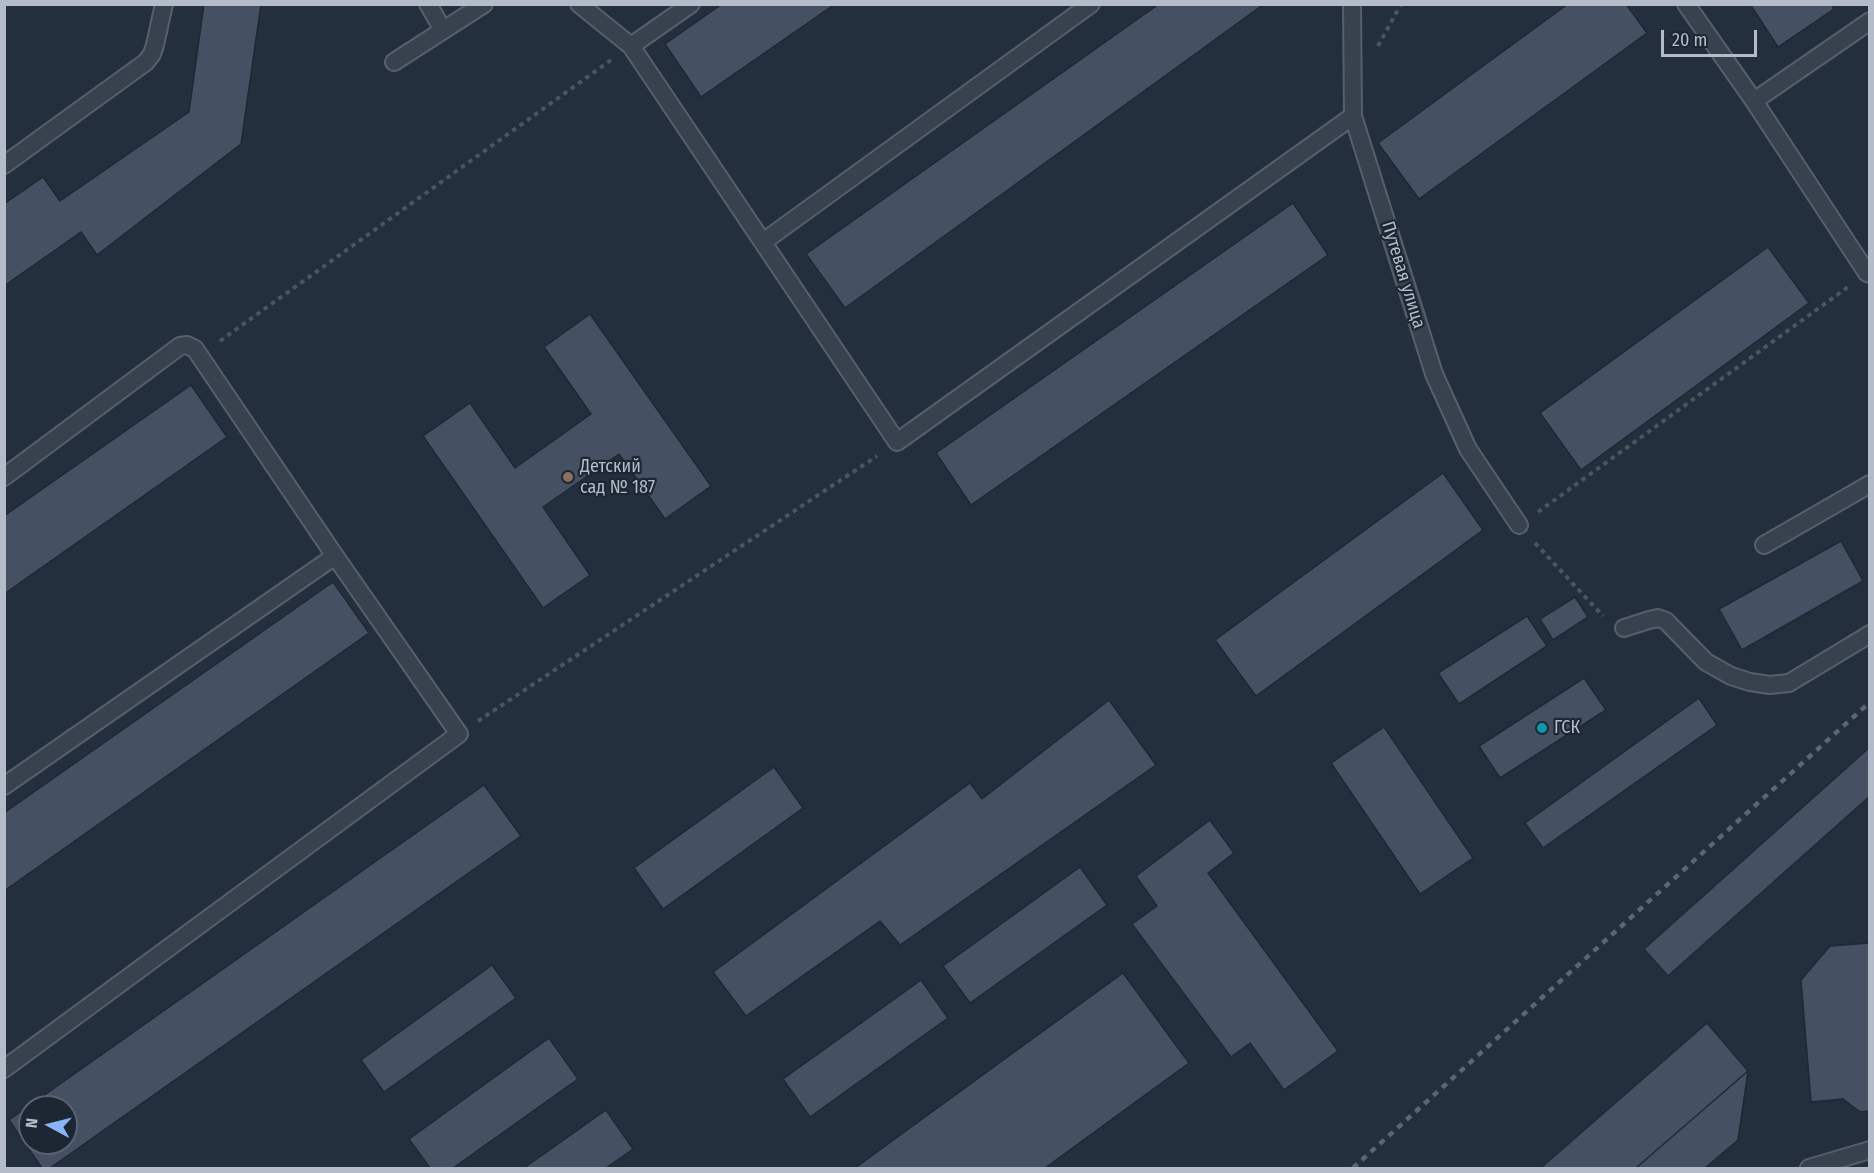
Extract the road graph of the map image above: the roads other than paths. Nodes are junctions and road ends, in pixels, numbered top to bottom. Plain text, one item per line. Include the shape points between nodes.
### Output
1 (164, 4) edge
2 (428, 4) edge
3 (484, 4) edge
4 (579, 4) edge
5 (691, 4) edge
6 (1091, 4) edge
7 (1352, 4) edge
8 (1686, 4) edge
9 (1869, 21) edge
10 (443, 30) junction
11 (631, 46) junction
12 (394, 62) dead end
13 (1754, 101) junction
14 (1353, 116) junction
15 (4, 165) edge
16 (763, 242) junction
17 (1868, 274) edge
18 (4, 477) edge
19 (1869, 484) edge
20 (1519, 525) road end
21 (1764, 545) dead end
22 (335, 556) junction
23 (1624, 628) road end
24 (1869, 633) edge
25 (4, 786) edge
26 (4, 1069) edge
27 (1869, 1150) edge
28 (1809, 1168) edge

1 - 15 lane via 155,45 146,62
2 - 10 lane
3 - 10 lane
4 - 11 lane
5 - 11 lane
6 - 16 lane
7 - 14 lane, Путевая улица
8 - 13 lane
9 - 13 lane
10 - 12 lane
11 - 16 lane
13 - 17 lane
14 - 16 lane via 897,442
14 - 20 lane, Путевая улица via 1434,375 1468,448
18 - 22 lane via 180,346 188,345 200,356
19 - 21 lane
22 - 25 lane
22 - 26 lane via 459,734
23 - 24 lane via 1658,618 1666,621 1706,662 1731,676 1770,685 1789,683
27 - 28 lane

